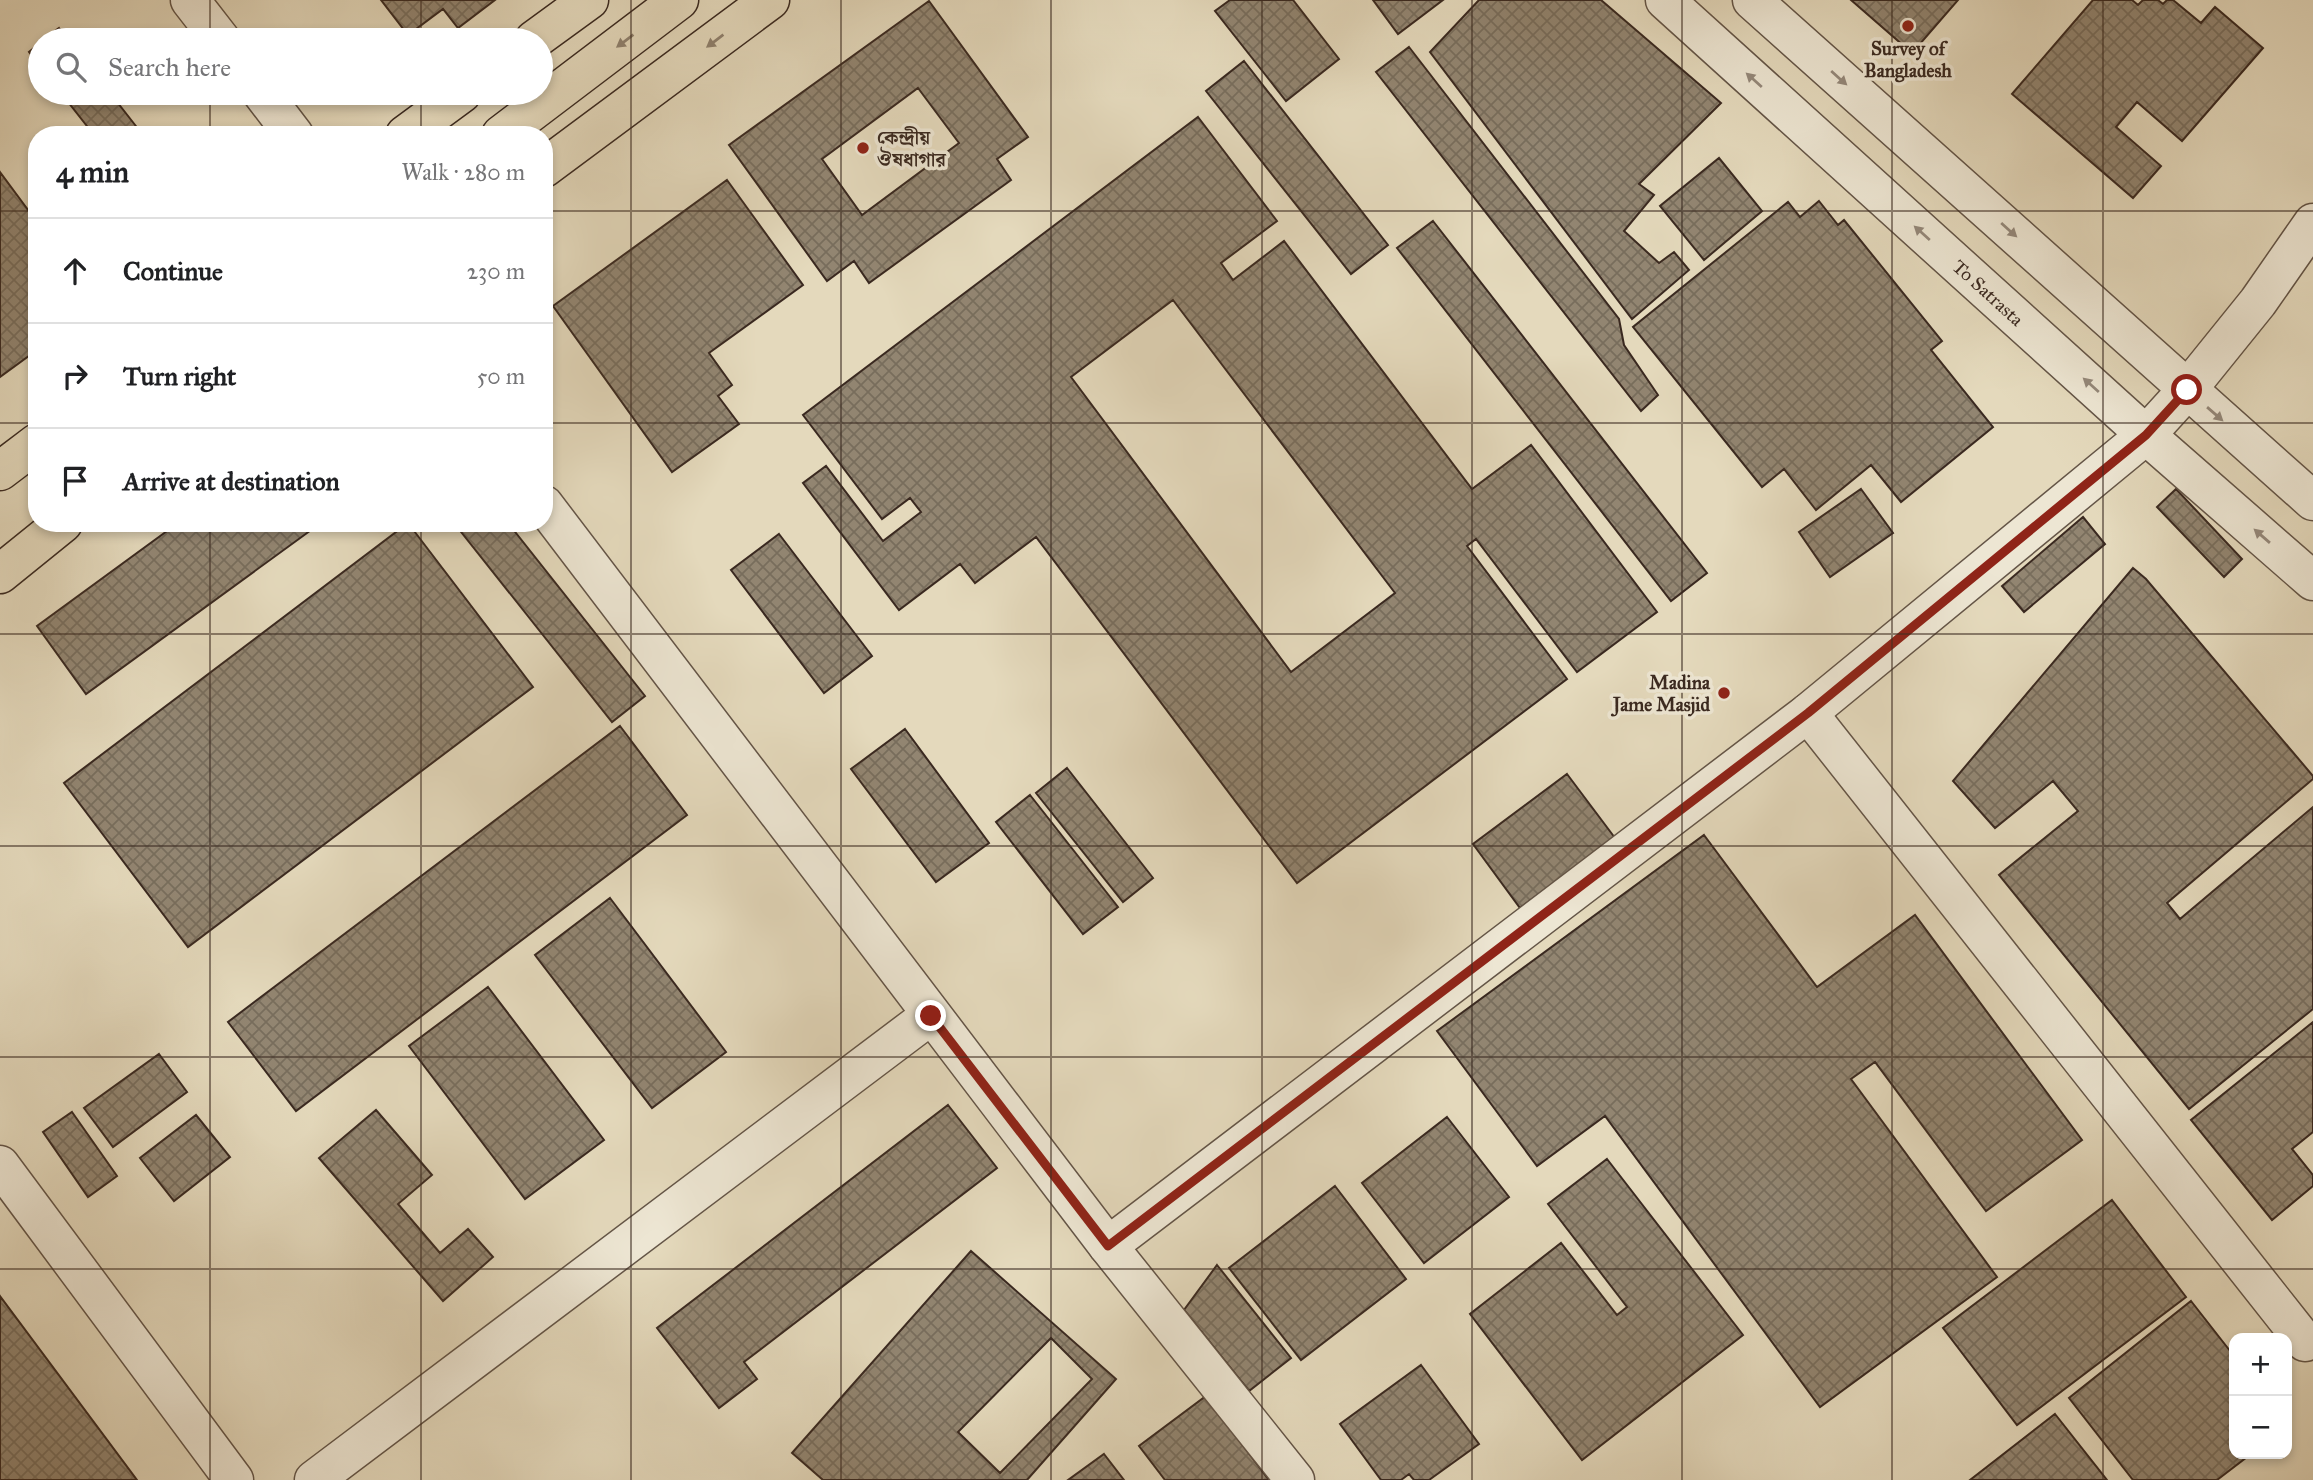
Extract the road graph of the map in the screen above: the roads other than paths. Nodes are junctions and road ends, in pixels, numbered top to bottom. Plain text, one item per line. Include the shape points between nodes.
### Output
1 (190, 0) edge
2 (589, 0) edge
3 (679, 0) edge
4 (770, 0) edge
5 (1665, 0) edge
6 (1752, 0) edge
7 (212, 28) edge
8 (550, 28) edge
9 (553, 95) edge
10 (271, 105) edge
11 (446, 105) edge
12 (540, 105) edge
13 (287, 126) edge
14 (417, 126) edge
15 (512, 126) edge
16 (553, 161) edge
17 (2313, 223) edge
18 (2187, 390) junction
19 (2146, 435) junction
20 (28, 450) edge
21 (0, 471) edge
22 (2313, 501) edge
23 (553, 517) edge
24 (52, 532) edge
25 (0, 574) edge
26 (2313, 581) edge
27 (1808, 713) junction
28 (931, 1016) junction
29 (0, 1165) edge
30 (1108, 1246) junction
31 (2305, 1342) dead end
32 (234, 1480) edge
33 (314, 1480) edge
34 (1295, 1480) edge

1 - 7 street
2 - 8 main road
3 -> 9 main road
4 -> 16 main road
19 -> 5 street, To Satrasta
6 -> 18 street
10 - 13 street
11 - 14 main road
12 -> 15 main road
17 - 18 street via 2258,302
18 - 19 street
18 -> 22 street
26 -> 19 street, To Satrasta
19 - 27 street
20 - 21 main road
23 - 28 street
24 - 25 main road
27 - 30 street
27 - 31 street
28 - 30 street
28 - 33 street
29 - 32 street
30 - 34 street

